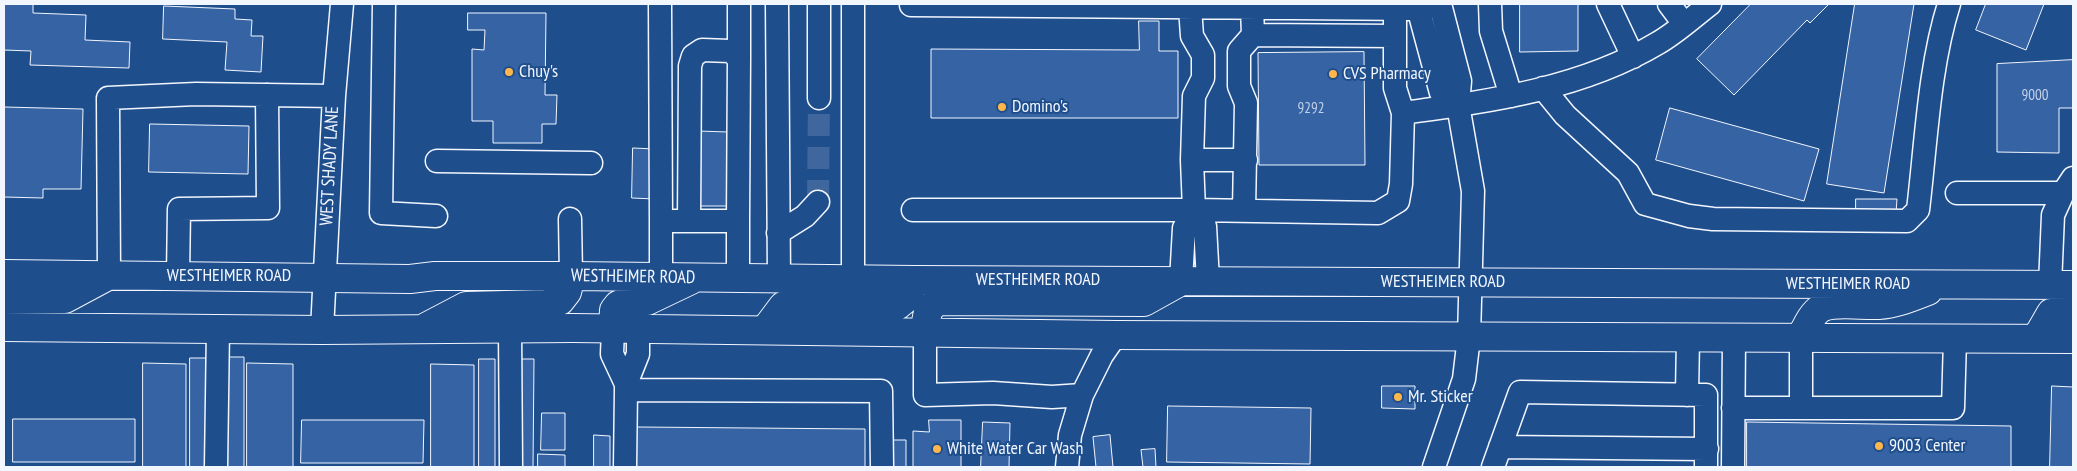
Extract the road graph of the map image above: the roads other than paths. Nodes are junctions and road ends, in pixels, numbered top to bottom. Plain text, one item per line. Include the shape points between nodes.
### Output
1 (342, 4) edge
2 (384, 4) edge
3 (660, 4) edge
4 (738, 4) edge
5 (777, 4) edge
6 (819, 4) edge
7 (853, 4) edge
8 (1490, 4) edge
9 (1608, 4) edge
10 (1669, 4) edge
11 (1710, 4) edge
12 (1949, 4) edge
13 (911, 5) edge
14 (1429, 5) edge
15 (1190, 7) junction
16 (1252, 7) junction
17 (1394, 8) junction
18 (1684, 24) junction
19 (1253, 35) junction
20 (1395, 36) junction
21 (1633, 57) junction
22 (739, 58) junction
23 (1543, 88) junction
24 (267, 94) junction
25 (334, 96) junction
26 (1511, 96) junction
27 (819, 98) tunnel mouth
28 (1458, 105) junction
29 (1403, 113) junction
30 (1192, 160) junction
31 (1246, 160) junction
32 (437, 162) dead end
33 (591, 164) dead end
34 (2068, 186) edge
35 (1957, 193) dead end
36 (818, 202) tunnel mouth
37 (913, 210) dead end
38 (1194, 210) junction
39 (1244, 210) junction
40 (436, 216) dead end
41 (570, 219) dead end
42 (661, 220) junction
43 (689, 221) junction
44 (738, 221) junction
45 (778, 233) junction
46 (4, 274) edge
47 (109, 275) junction
48 (178, 276) junction
49 (570, 276) junction
50 (324, 277) junction
51 (660, 277) junction
52 (695, 278) junction
53 (738, 279) junction
54 (779, 279) junction
55 (853, 280) junction
56 (914, 280) junction
57 (1181, 281) junction
58 (1208, 281) junction
59 (1470, 283) junction
60 (1946, 284) junction
61 (2062, 285) edge
62 (4, 299) edge
63 (2073, 312) edge
64 (4, 327) edge
65 (422, 328) junction
66 (510, 328) junction
67 (218, 329) junction
68 (626, 329) junction
69 (322, 330) junction
70 (765, 330) junction
71 (924, 332) junction
72 (1116, 335) junction
73 (1469, 337) junction
74 (1801, 337) junction
75 (1688, 338) junction
76 (1734, 338) junction
77 (1955, 339) junction
78 (2036, 339) junction
79 (2073, 339) edge
80 (626, 387) junction
81 (1082, 395) junction
82 (1687, 395) junction
83 (1733, 408) junction
84 (1801, 408) junction
85 (1497, 457) edge
86 (1594, 458) edge
87 (1707, 458) edge
88 (216, 467) edge
89 (511, 467) edge
90 (625, 467) edge
91 (882, 467) edge
92 (1067, 467) edge
93 (1434, 467) edge
94 (1733, 467) edge

1 - 25 street, WEST SHADY LANE
2 - 40 street via 381,213
3 - 42 street
4 - 22 street
5 - 45 street
6 - 27 street
7 - 55 street
8 - 26 street via 1491,31
9 - 21 street
10 - 18 street
11 - 18 street
12 - 23 street via 1942,26 1931,99 1918,210 1907,221 1712,219 1645,204 1628,173 1565,115
13 - 15 street
14 - 17 street
14 - 28 street via 1460,81
15 - 16 street
15 - 30 street via 1192,36 1203,55 1203,78 1194,96
16 - 17 street
16 - 19 street
17 - 20 street
18 - 21 street
19 - 20 street
19 - 31 street via 1239,51 1239,86 1246,103
20 - 29 street via 1395,88
21 - 23 street
22 - 43 street via 730,51 702,50 693,56 690,66
22 - 44 street
23 - 26 street
24 - 25 street
24 - 47 street via 108,98
24 - 48 street via 268,208 179,209
25 - 50 street, WEST SHADY LANE
26 - 28 street
28 - 29 street
28 - 59 street via 1473,191
29 - 39 street via 1402,184 1398,201 1378,213
30 - 31 street
30 - 38 street
31 - 39 street
32 - 33 street
34 - 35 street
34 - 61 street via 2053,216
36 - 45 street via 806,216
37 - 38 street
38 - 39 street
38 - 57 street via 1184,228
38 - 58 street via 1205,226
41 - 49 street
42 - 43 street
42 - 51 street
43 - 44 street
44 - 53 street
45 - 54 street
46 - 47 main road, WESTHEIMER ROAD
47 - 48 main road, WESTHEIMER ROAD
47 - 62 main road via 65,299
48 - 50 main road, WESTHEIMER ROAD
49 - 50 main road, WESTHEIMER ROAD
49 - 51 main road, WESTHEIMER ROAD
49 - 65 main road via 567,292 560,301 466,306
50 - 69 street, WEST SHADY LANE
51 - 52 main road, WESTHEIMER ROAD
52 - 53 main road, WESTHEIMER ROAD
52 - 68 main road via 647,301 627,301 618,305 614,310
53 - 54 main road, WESTHEIMER ROAD
54 - 55 main road, WESTHEIMER ROAD
55 - 56 main road, WESTHEIMER ROAD
56 - 57 main road, WESTHEIMER ROAD
56 - 70 main road via 908,297 897,306 783,306
57 - 58 main road, WESTHEIMER ROAD
57 - 71 main road via 1144,302 941,302 929,308
58 - 59 main road, WESTHEIMER ROAD
59 - 60 main road, WESTHEIMER ROAD
59 - 73 street
60 - 61 main road, WESTHEIMER ROAD
60 - 74 main road via 1892,303 1822,307
63 - 78 main road via 2051,313
64 - 67 main road
65 - 66 main road
65 - 69 main road
66 - 68 main road
66 - 89 street
67 - 69 main road
67 - 88 street
68 - 70 main road
68 - 80 street via 612,354
70 - 71 main road
71 - 72 main road
71 - 81 street via 925,395
72 - 73 main road
72 - 81 street
73 - 75 main road
73 - 93 street via 1464,378
74 - 76 main road
74 - 77 main road
74 - 84 street
75 - 76 main road
75 - 82 street
76 - 83 street
77 - 78 main road
77 - 84 street via 1953,408
78 - 79 main road
80 - 90 street
80 - 91 street via 881,390
81 - 92 street via 1070,435
82 - 85 street via 1520,392
82 - 87 street via 1706,395
83 - 84 street
83 - 94 street
85 - 86 street
86 - 87 street

